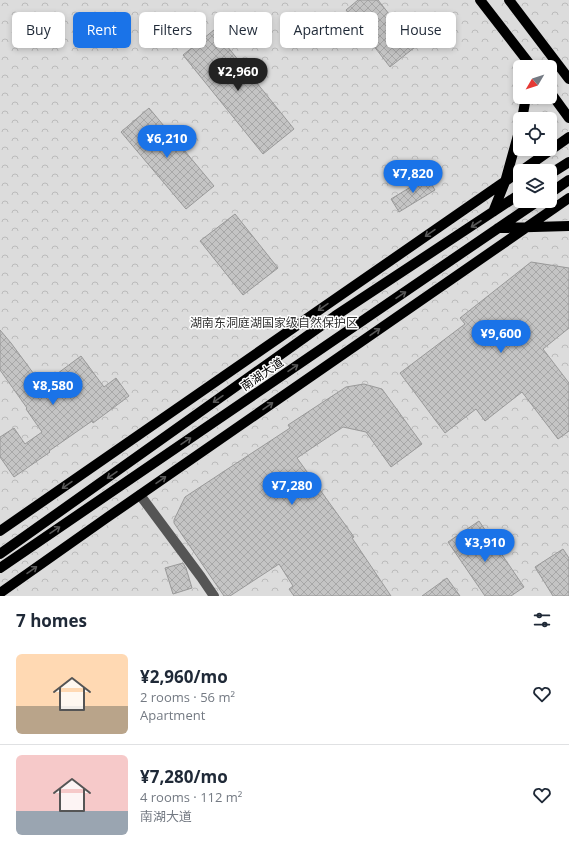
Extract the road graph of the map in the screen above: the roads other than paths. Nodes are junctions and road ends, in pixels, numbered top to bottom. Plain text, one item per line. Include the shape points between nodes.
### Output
1 (480, 0) edge
2 (509, 0) edge
3 (527, 60) edge
4 (565, 70) edge
5 (569, 80) edge
6 (557, 102) edge
7 (569, 118) edge
8 (569, 137) edge
9 (513, 152) edge
10 (569, 162) edge
11 (530, 164) edge
12 (557, 170) edge
13 (513, 176) edge
14 (569, 180) edge
15 (504, 182) junction
16 (557, 188) edge
17 (569, 198) edge
18 (513, 199) edge
19 (528, 208) edge
20 (493, 212) junction
21 (569, 226) edge
22 (498, 228) junction
23 (527, 228) junction
24 (140, 495) junction
25 (0, 531) edge
26 (0, 554) edge
27 (0, 568) edge
28 (0, 593) edge
29 (214, 596) edge

1 - 3 main road
2 - 4 main road
4 - 5 main road
6 - 7 main road
8 - 11 main road
9 - 15 main road
10 - 12 main road
13 - 15 main road
14 - 16 main road
15 - 20 main road
15 -> 25 main road
17 - 23 main road
18 - 20 main road, 南湖大道
19 - 22 main road, 南湖大道
20 -> 26 main road, 南湖大道 via 335,316
21 - 23 main road
22 - 23 main road
27 -> 22 main road, 南湖大道
24 -> 23 main road
28 -> 24 main road
24 - 29 street

